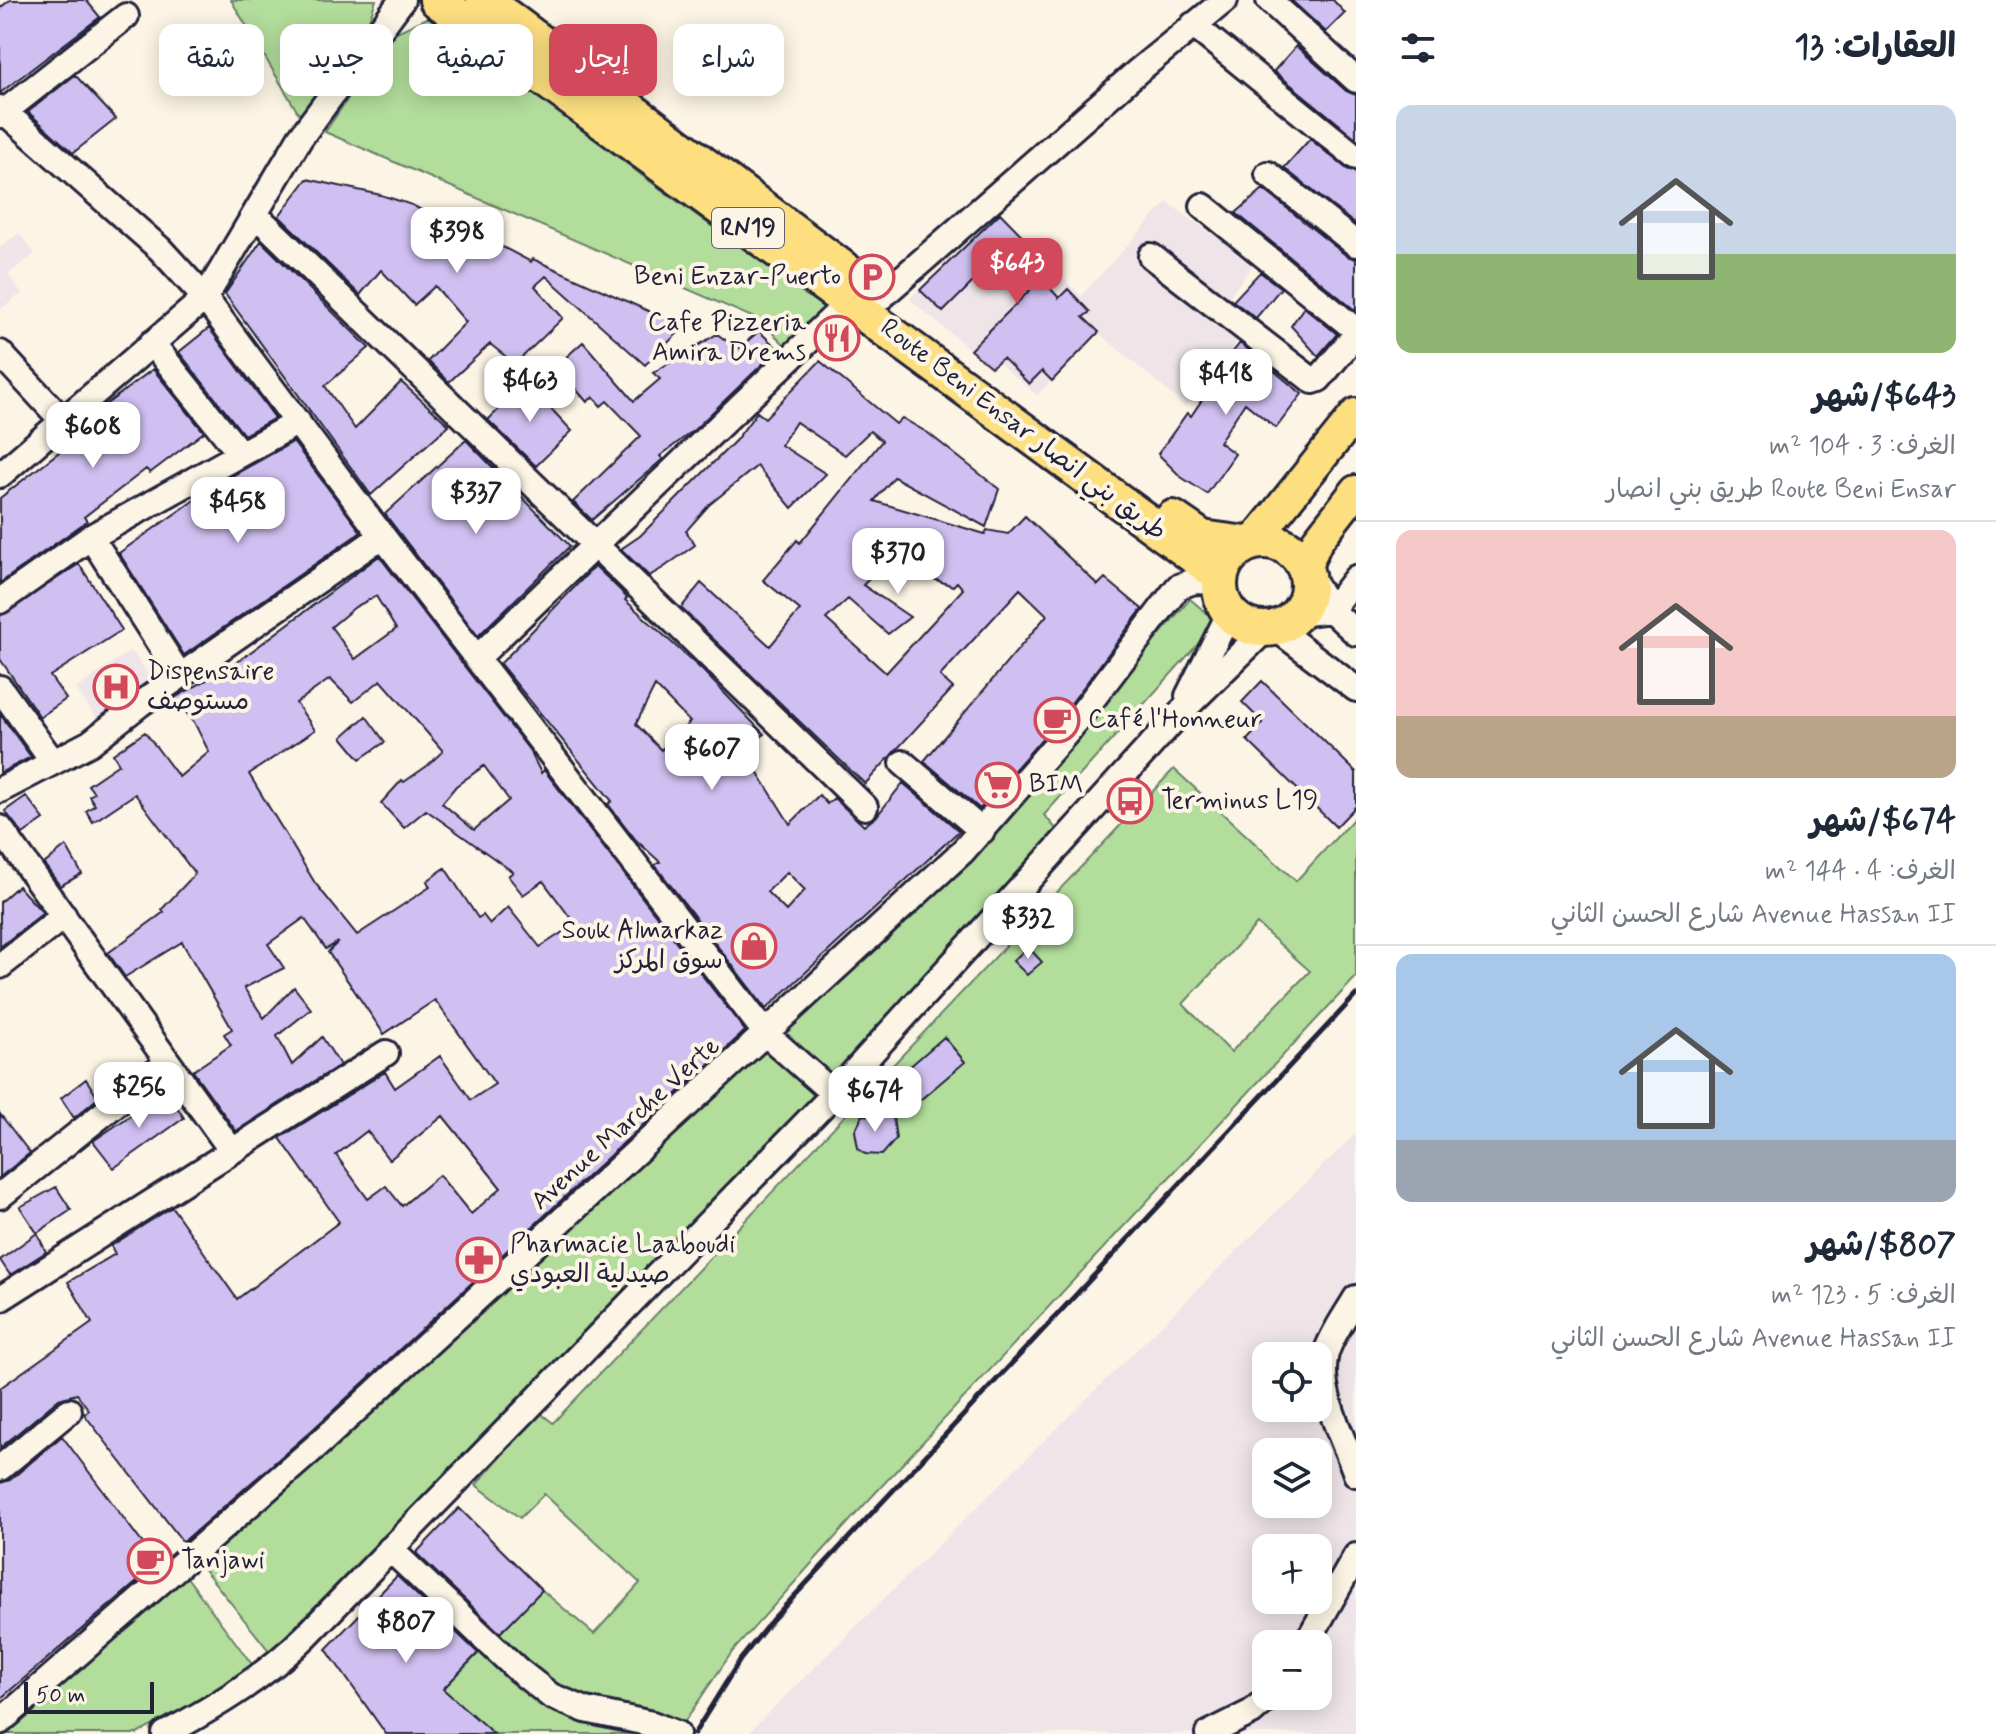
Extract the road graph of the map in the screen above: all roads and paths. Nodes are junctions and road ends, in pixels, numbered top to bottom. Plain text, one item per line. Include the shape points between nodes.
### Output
1 (402, 0) edge
2 (437, 0) edge
3 (484, 0) edge
4 (1225, 0) edge
5 (1269, 0) edge
6 (126, 16) dead end
7 (1193, 25) junction
8 (1356, 80) edge
9 (2, 112) edge
10 (1356, 157) edge
11 (1268, 174) dead end
12 (1203, 206) dead end
13 (256, 215) junction
14 (1356, 244) edge
15 (1151, 256) dead end
16 (205, 298) junction
17 (865, 304) junction
18 (1356, 332) edge
19 (152, 343) junction
20 (0, 353) edge
21 (1356, 414) edge
22 (63, 421) junction
23 (298, 422) junction
24 (239, 452) junction
25 (0, 475) edge
26 (1101, 476) junction
27 (1356, 491) edge
28 (382, 536) junction
29 (91, 537) junction
30 (1250, 543) junction
31 (595, 545) junction
32 (1306, 571) junction
33 (1356, 578) edge
34 (1224, 590) junction
35 (0, 601) edge
36 (1331, 610) junction
37 (1279, 623) junction
38 (1356, 633) edge
39 (477, 658) junction
40 (180, 676) junction
41 (0, 688) edge
42 (1356, 689) edge
43 (1180, 713) junction
44 (53, 762) junction
45 (903, 763) dead end
46 (0, 790) edge
47 (865, 807) dead end
48 (0, 828) edge
49 (982, 831) junction
50 (64, 916) junction
51 (0, 966) edge
52 (767, 1035) junction
53 (386, 1053) dead end
54 (167, 1063) junction
55 (834, 1094) junction
56 (232, 1151) junction
57 (0, 1196) edge
58 (3, 1290) edge
59 (1356, 1298) edge
60 (69, 1411) dead end
61 (0, 1468) edge
62 (1356, 1474) edge
63 (390, 1549) junction
64 (1356, 1556) edge
65 (1314, 1630) edge
66 (1254, 1710) edge
67 (0, 1722) edge
68 (165, 1734) edge
69 (677, 1734) edge
70 (1208, 1734) edge

1 - 13 street via 300,138
2 - 17 highway, Route Beni Ensar طريق بني انصار / RN19
3 - 17 highway, Route Beni Ensar طريق بني انصار / RN19
4 - 7 street
5 - 8 street
6 - 9 street
7 - 10 street
7 - 17 street
9 - 16 street via 160,249
11 - 14 street
12 - 18 street
13 - 16 street
13 - 31 street
15 - 18 street via 1313,381
16 - 19 street
16 - 23 street
17 - 26 highway, Route Beni Ensar طريق بني انصار / RN19
17 - 31 street via 773,379
19 - 22 street
19 - 24 street
20 - 22 street
21 - 30 main road
22 - 25 street
23 - 24 street
23 - 28 street
24 - 29 street via 178,496
26 - 30 highway, Route Beni Ensar طريق بني انصار / RN19 via 1196,535
26 - 34 highway, Route Beni Ensar طريق بني انصار / RN19
27 - 32 main road via 1317,541
28 - 39 street
28 - 40 street
29 - 35 street
29 - 40 street
30 - 32 highway, RN19 via 1284,545
30 - 34 highway via 1229,557
31 - 39 street
31 - 47 street
32 - 36 street
32 - 37 highway via 1306,599
33 - 36 street
34 - 37 highway, RN19 via 1249,626
34 - 43 street
34 - 49 street, Avenue Marche Verte via 1194,581 1178,587 1069,730
36 - 37 street
36 - 38 street
37 - 42 street
37 - 43 street
39 - 52 street
40 - 44 street via 90,743
41 - 44 street
43 - 55 street
44 - 46 street
45 - 49 street
48 - 50 street
49 - 52 street, Avenue Marche Verte
50 - 51 street
50 - 54 street
52 - 55 street
52 - 67 street, Avenue Marche Verte via 321,1442
53 - 56 street
54 - 56 street
54 - 57 street
55 - 63 street
56 - 58 street
59 - 62 street via 1327,1351 1323,1371
60 - 61 street
63 - 68 street via 268,1672
63 - 69 street via 551,1696
64 - 65 street
66 - 70 street

